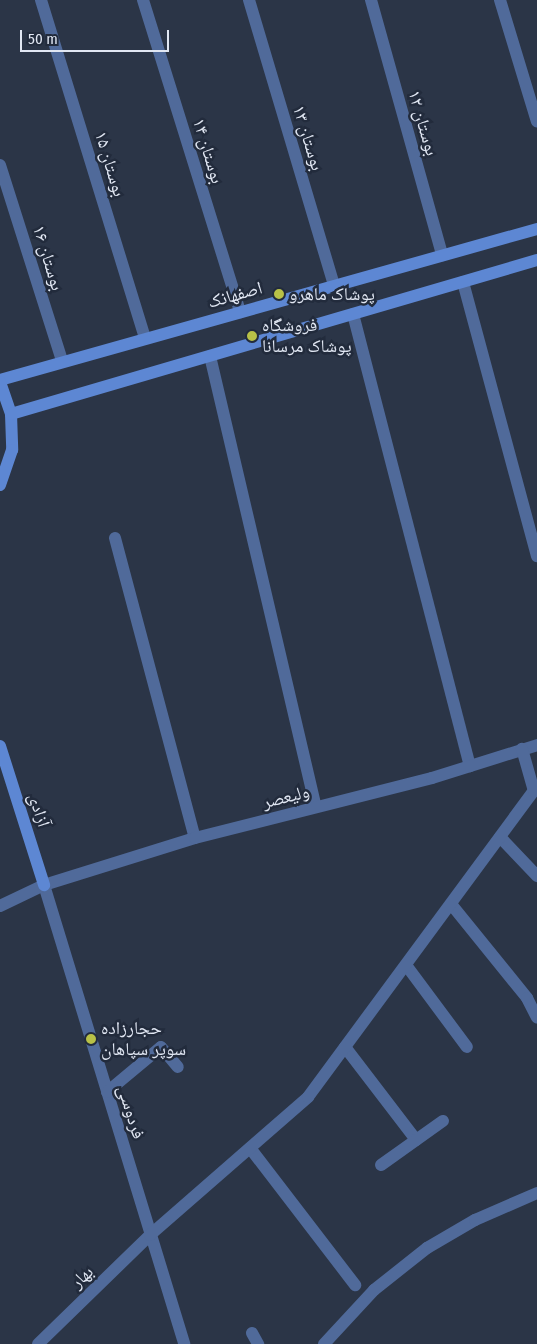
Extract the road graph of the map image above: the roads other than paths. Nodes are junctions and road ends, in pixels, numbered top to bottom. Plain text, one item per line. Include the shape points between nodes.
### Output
1 (41, 0) edge
2 (143, 0) edge
3 (249, 0) edge
4 (371, 0) edge
5 (500, 0) edge
6 (537, 122) edge
7 (0, 165) edge
8 (537, 229) edge
9 (442, 255) junction
10 (537, 260) edge
11 (463, 282) junction
12 (334, 285) junction
13 (240, 312) junction
14 (353, 314) junction
15 (145, 338) junction
16 (210, 356) junction
17 (62, 361) junction
18 (0, 381) edge
19 (12, 414) junction
20 (0, 485) edge
21 (115, 538) dead end
22 (537, 556) edge
23 (537, 744) edge
24 (0, 746) edge
25 (522, 749) junction
26 (470, 766) junction
27 (316, 807) junction
28 (195, 838) junction
29 (500, 838) junction
30 (537, 876) edge
31 (44, 885) junction
32 (451, 904) junction
33 (0, 906) edge
34 (406, 966) junction
35 (537, 1018) edge
36 (345, 1047) junction
37 (467, 1047) dead end
38 (178, 1067) dead end
39 (107, 1092) junction
40 (443, 1121) dead end
41 (416, 1140) junction
42 (250, 1148) junction
43 (381, 1165) dead end
44 (537, 1193) edge
45 (150, 1235) junction
46 (355, 1285) dead end
47 (38, 1344) edge
48 (184, 1344) edge
49 (324, 1344) edge

1 - 15 street, بوستان ۱۵
2 - 13 street, بوستان ۱۴
3 - 12 street, بوستان ۱۳
4 - 9 street, بوستان ۱۲
5 - 6 street
7 - 17 street, بوستان ۱۶
8 - 9 street, اصفهانک
9 - 12 street, اصفهانک
10 - 11 street
11 - 14 street
11 - 22 street
12 - 13 street, اصفهانک
13 - 15 street, اصفهانک
14 - 16 street
14 - 26 street
15 - 17 street, اصفهانک
16 - 19 street
16 - 27 street
17 - 18 street, اصفهانک
18 - 19 street
19 - 20 street via 12,450
21 - 28 street
23 - 25 street, ولیعصر
24 - 31 street, آزادی
25 - 26 street, ولیعصر
25 - 29 street, بهار via 534,791
26 - 27 street, ولیعصر
27 - 28 street, ولیعصر
28 - 31 street, ولیعصر
29 - 30 street
29 - 32 street, بهار
31 - 33 street, ولیعصر
31 - 39 street, فردوسی
32 - 34 street, بهار
32 - 35 street via 527,998
34 - 36 street, بهار
34 - 37 street
36 - 41 street
36 - 42 street, بهار via 308,1097
38 - 39 street via 162,1047
39 - 45 street, فردوسی
40 - 41 street
41 - 43 street
42 - 45 street, بهار
42 - 46 street
44 - 49 street via 475,1220 427,1248 374,1290
45 - 47 street, بهار
45 - 48 street, فردوسی

